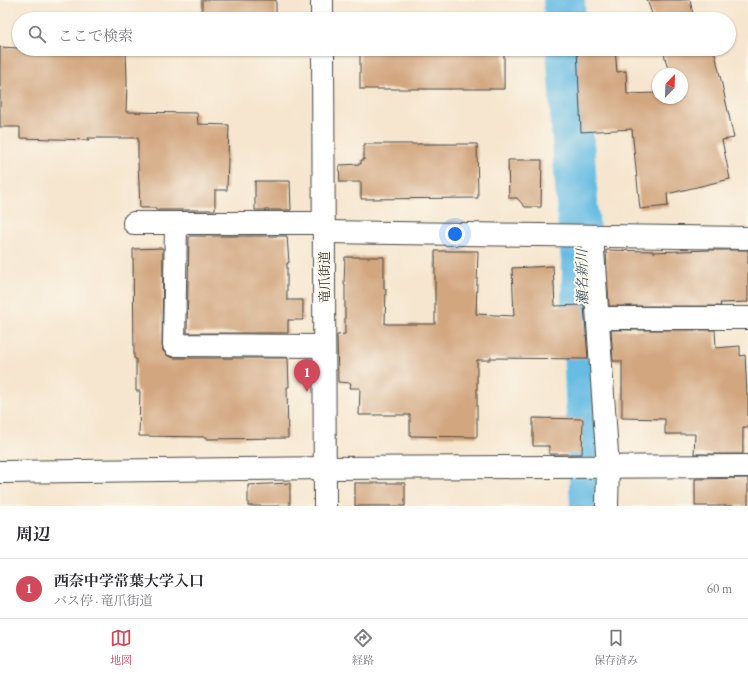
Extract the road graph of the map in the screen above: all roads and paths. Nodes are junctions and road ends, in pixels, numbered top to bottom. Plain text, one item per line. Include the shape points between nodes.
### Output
1 (322, 0) edge
2 (322, 12) edge
3 (323, 56) edge
4 (134, 223) dead end
5 (176, 223) junction
6 (324, 228) junction
7 (592, 236) junction
8 (748, 238) edge
9 (598, 318) junction
10 (748, 318) edge
11 (324, 346) junction
12 (748, 466) edge
13 (608, 467) junction
14 (324, 468) junction
15 (0, 472) edge
16 (325, 506) edge
17 (608, 506) edge

1 - 2 street
3 - 6 street, 竜爪街道
4 - 5 street
5 - 6 street
5 - 11 street via 174,345
6 - 7 street
6 - 11 street, 竜爪街道
7 - 8 street
7 - 9 street
9 - 10 street
9 - 13 street
11 - 14 street, 竜爪街道
12 - 13 street
13 - 14 street
13 - 17 street
14 - 15 street
14 - 16 street, 竜爪街道

